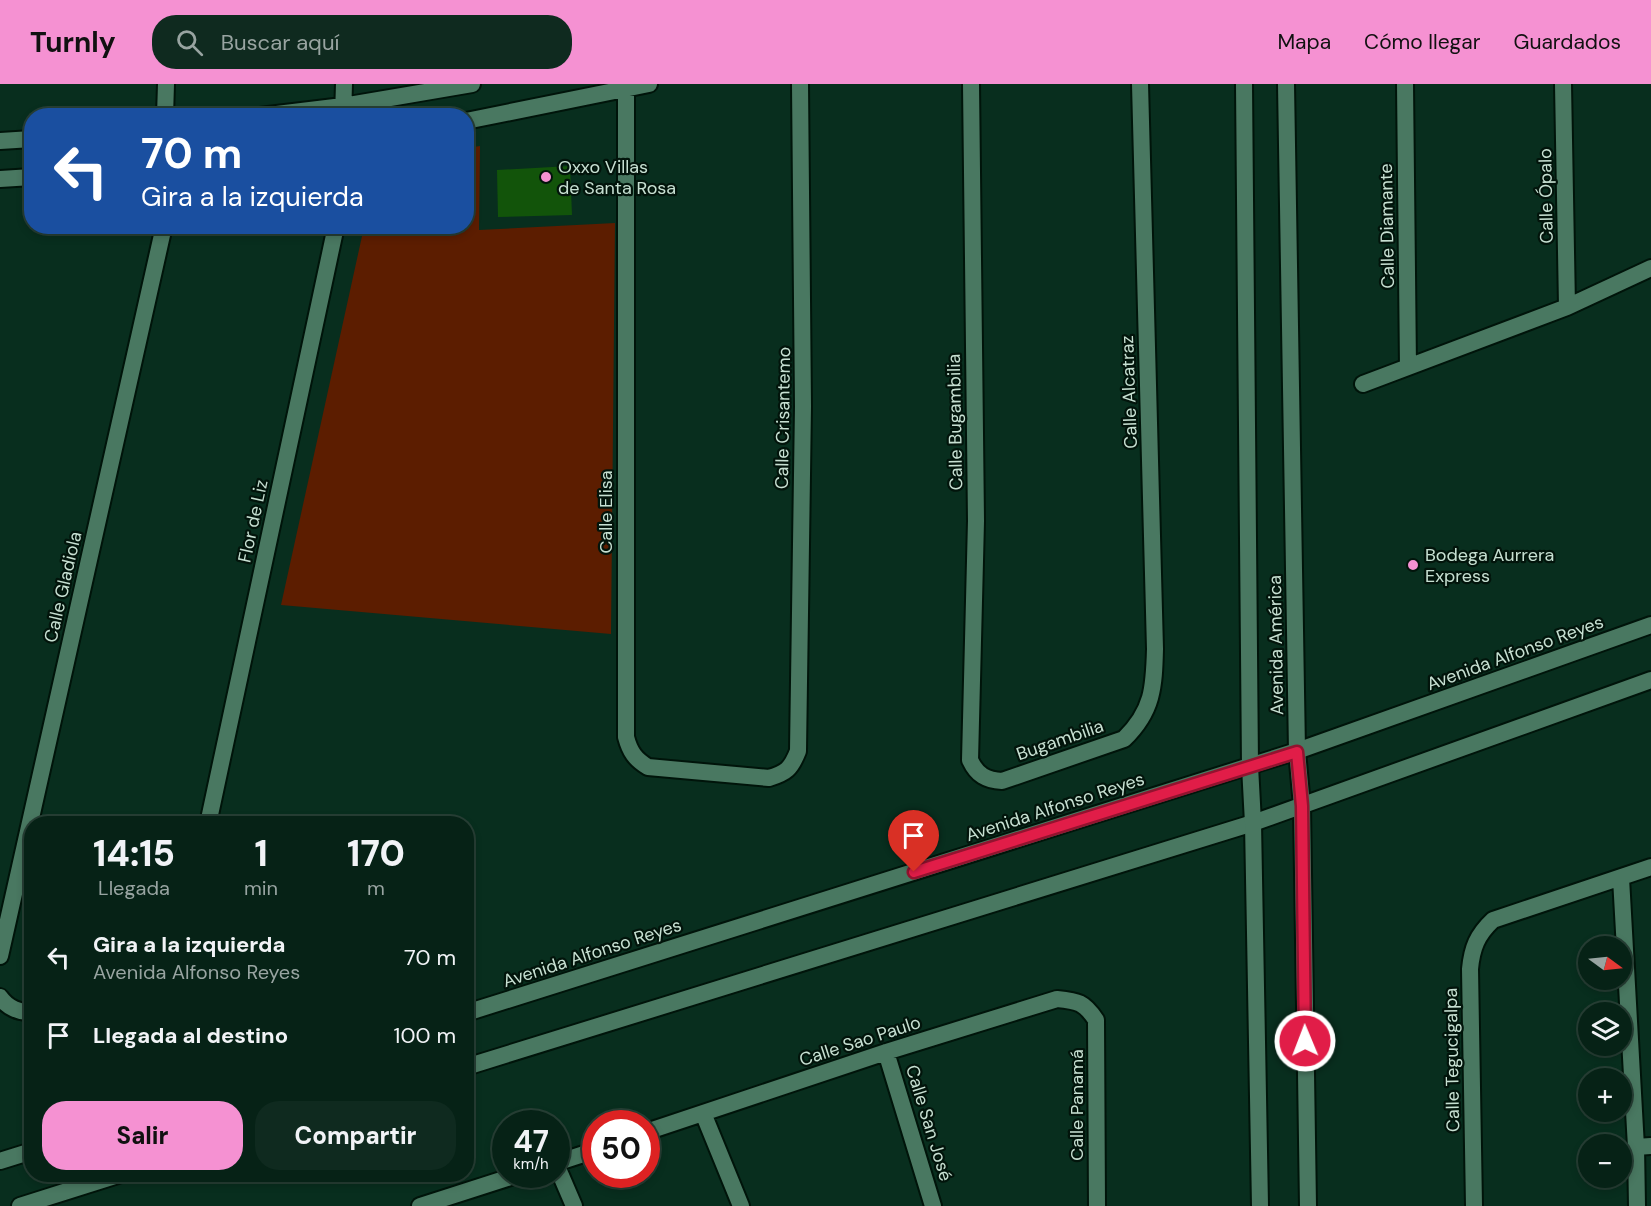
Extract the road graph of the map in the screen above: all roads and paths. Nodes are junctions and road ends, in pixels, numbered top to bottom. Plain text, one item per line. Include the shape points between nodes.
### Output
1 (166, 84) edge
2 (344, 84) edge
3 (472, 84) edge
4 (649, 84) edge
5 (801, 84) edge
6 (971, 84) edge
7 (1140, 84) edge
8 (1244, 84) edge
9 (1286, 84) edge
10 (1405, 84) edge
11 (1563, 84) edge
12 (626, 87) edge
13 (165, 108) edge
14 (343, 108) edge
15 (357, 108) edge
16 (474, 119) edge
17 (24, 140) edge
18 (0, 141) edge
19 (24, 178) edge
20 (0, 179) edge
21 (162, 234) edge
22 (334, 234) edge
23 (1651, 268) edge
24 (1567, 307) junction
25 (1408, 367) junction
26 (1364, 384) dead end
27 (1651, 625) edge
28 (1651, 680) edge
29 (1151, 699) joint
30 (798, 752) joint
31 (1297, 752) junction
32 (970, 760) joint
33 (1250, 766) junction
34 (1302, 806) junction
35 (31, 816) edge
36 (210, 816) edge
37 (1253, 823) junction
38 (24, 849) edge
39 (1651, 867) edge
40 (1621, 878) junction
41 (0, 956) edge
42 (0, 997) edge
43 (1087, 1007) joint
44 (23, 1010) edge
45 (474, 1010) edge
46 (886, 1052) junction
47 (474, 1065) edge
48 (703, 1113) junction
49 (660, 1127) edge
50 (1643, 1147) edge
51 (24, 1154) edge
52 (0, 1161) edge
53 (96, 1182) edge
54 (492, 1183) edge
55 (566, 1188) edge
56 (20, 1206) edge
57 (420, 1206) edge
58 (574, 1206) edge
59 (741, 1206) edge
60 (933, 1206) edge
61 (1097, 1206) edge
62 (1260, 1206) edge
63 (1308, 1206) edge
64 (1474, 1206) edge
65 (1637, 1206) edge

1 - 13 street
2 - 14 street
3 - 15 street
4 - 12 street
5 - 30 street, Calle Crisantemo via 803,406
6 - 32 street, Calle Bugambilia via 976,521
7 - 29 street, Calle Alcatraz via 1155,649
8 - 33 street, Avenida América
9 - 31 street, Avenida América
10 - 25 street, Calle Diamante
11 - 24 street, Calle Ópalo
12 - 16 street
12 - 30 street, Calle Elisa via 629,751 637,760 657,769 769,778 784,773
17 - 18 street
19 - 20 street
21 - 35 street, Calle Gladiola
22 - 36 street, Flor de Liz
23 - 24 street
24 - 25 street
25 - 26 street
27 - 31 street, Avenida Alfonso Reyes
28 - 34 street
29 - 32 street, Bugambilia via 1124,739 1002,781 982,777
31 - 33 street, Avenida Alfonso Reyes
31 - 34 street, Avenida América
33 - 37 street, Avenida América
33 - 45 street, Avenida Alfonso Reyes
34 - 37 street
34 - 63 street, Avenida América
37 - 47 street
37 - 62 street, Avenida América
38 - 41 street, Calle Gladiola
39 - 40 street
40 - 50 street
40 - 64 street, Calle Tegucigalpa via 1493,920 1480,932 1472,950 1470,969
42 - 44 street via 4,1003
43 - 46 street, Calle Sao Paulo via 1057,999
43 - 61 street, Calle Panamá via 1096,1020
46 - 48 street, Calle Sao Paulo
46 - 60 street, Calle San José
48 - 49 street, Calle Sao Paulo
48 - 59 street
50 - 65 street
51 - 52 street
53 - 56 street
54 - 57 street
55 - 58 street

